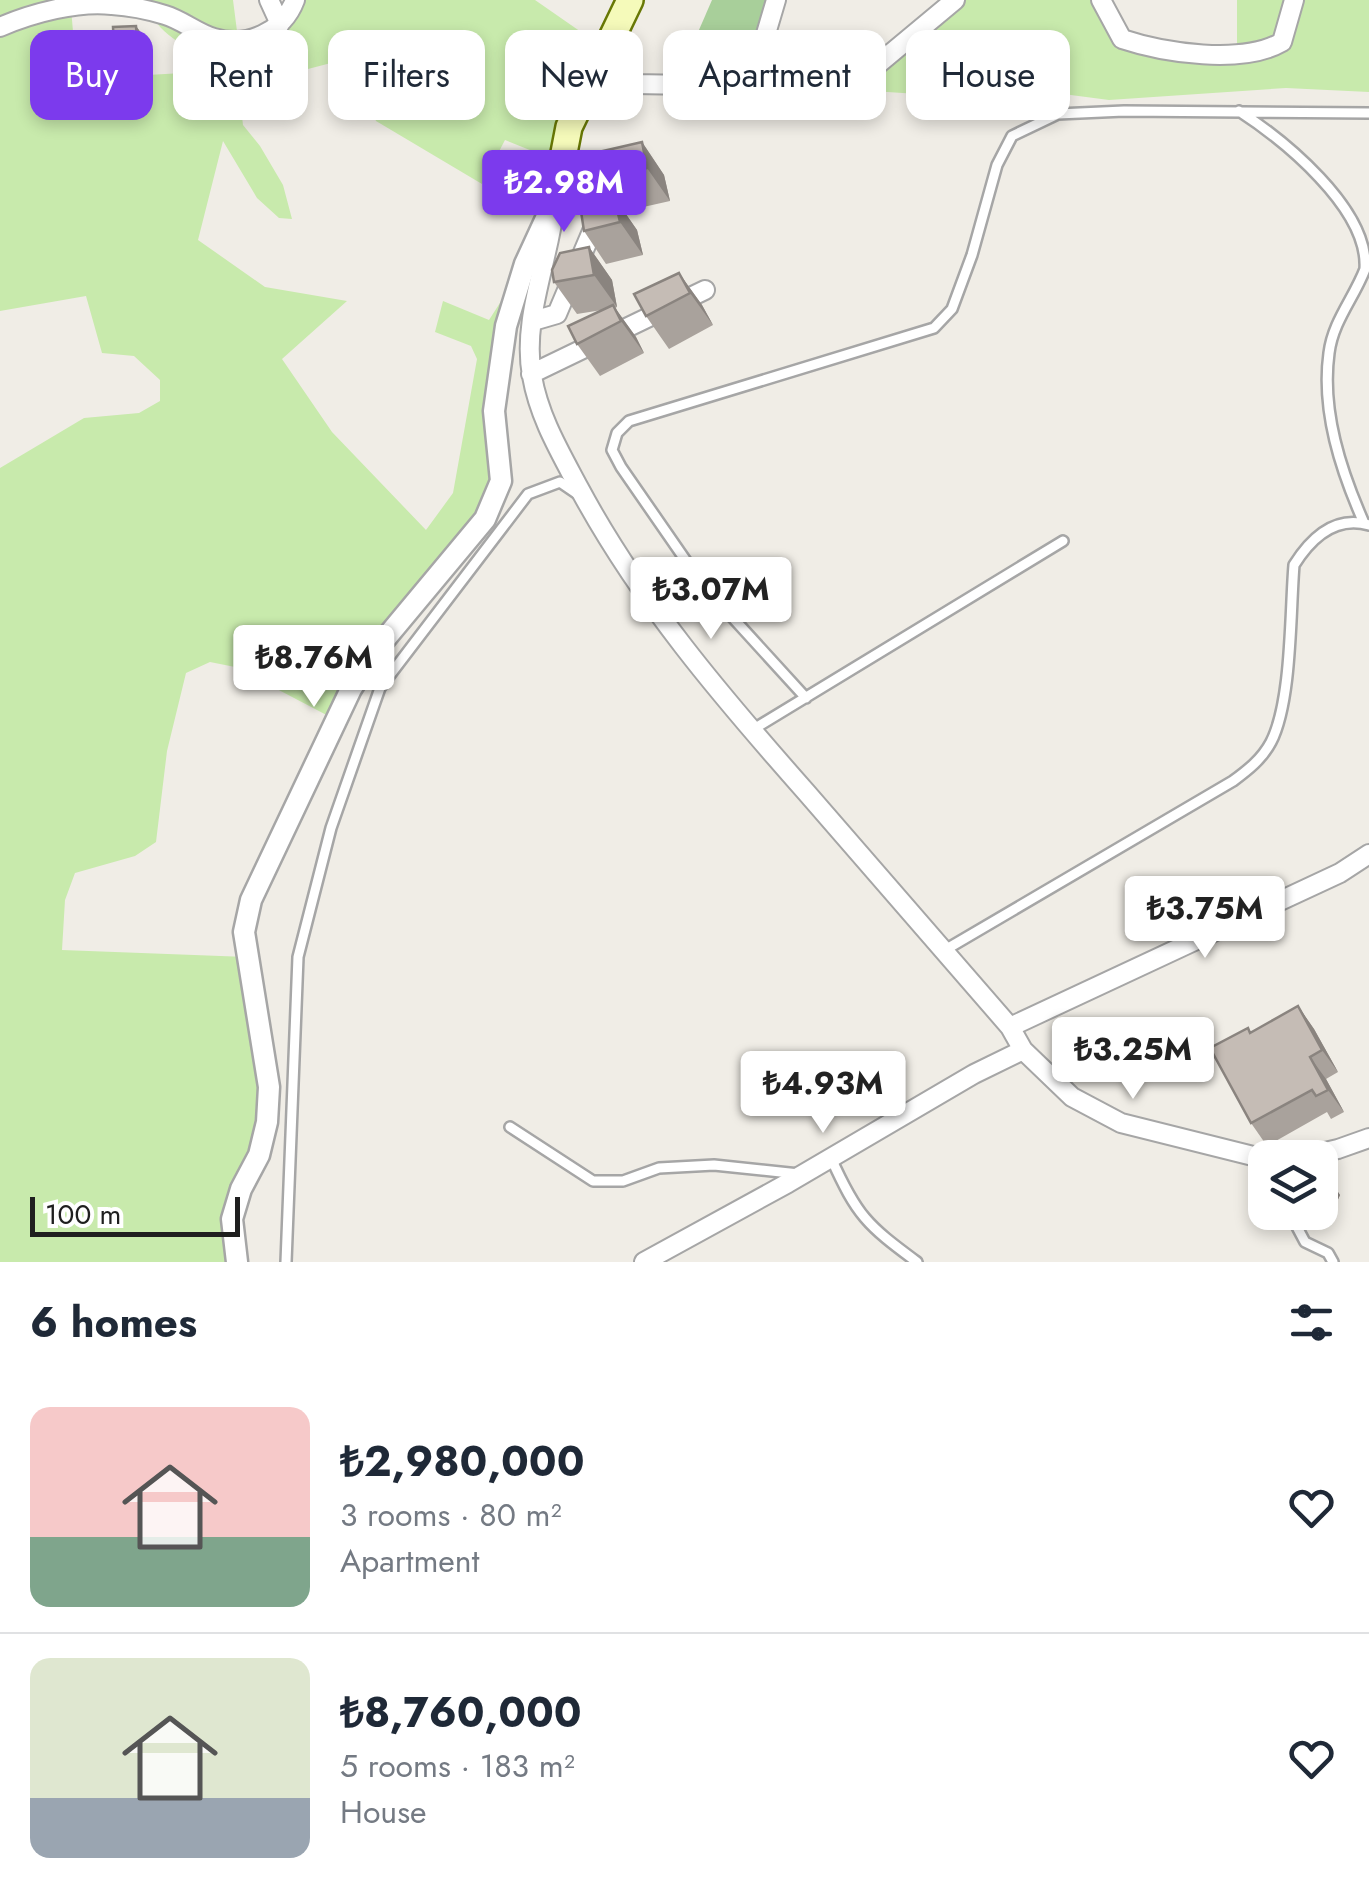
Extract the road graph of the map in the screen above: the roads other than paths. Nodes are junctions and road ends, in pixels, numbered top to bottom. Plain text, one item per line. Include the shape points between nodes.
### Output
1 (269, 0) edge
2 (295, 0) edge
3 (630, 0) edge
4 (776, 0) edge
5 (955, 0) edge
6 (1101, 0) edge
7 (1294, 0) edge
8 (280, 24) junction
9 (0, 26) edge
10 (616, 30) edge
11 (767, 30) edge
12 (886, 58) edge
13 (1239, 111) junction
14 (1369, 113) edge
15 (572, 120) edge
16 (616, 172) edge
17 (555, 199) junction
18 (706, 290) dead end
19 (533, 321) junction
20 (531, 374) junction
21 (585, 499) junction
22 (1366, 524) edge
23 (1063, 541) dead end
24 (806, 698) junction
25 (752, 730) junction
26 (1369, 854) edge
27 (943, 950) junction
28 (1010, 1028) junction
29 (1023, 1050) junction
30 (510, 1127) dead end
31 (1369, 1138) edge
32 (1338, 1149) edge
33 (832, 1158) junction
34 (1248, 1158) edge
35 (803, 1175) junction
36 (1299, 1230) edge
37 (237, 1262) edge
38 (286, 1262) edge
39 (644, 1262) edge
40 (917, 1262) edge
41 (1332, 1262) edge

1 - 8 street
2 - 8 street
3 - 10 main road
4 - 11 street
5 - 12 street
6 - 7 street via 1122,40 1151,49 1237,54 1265,52 1282,42
8 - 9 street via 256,38 215,39 168,16 110,4
13 - 14 lane
13 - 22 lane via 1322,174 1354,211 1367,240 1366,267 1328,352 1334,437
13 - 24 lane via 1058,114 1012,136 952,309 934,328 629,421 618,433 612,450 702,584
15 - 17 main road
16 - 19 street via 556,314
17 - 19 street
17 - 37 street via 506,326 494,411 501,482 486,519 375,651 251,900 244,932 269,1087 259,1154 232,1219
18 - 20 street
19 - 20 street
20 - 21 street via 542,414
21 - 25 street via 646,599
21 - 38 lane via 560,482 528,494 380,688 330,828 298,956
22 - 27 lane via 1348,521 1323,531 1294,565 1281,720 1256,762 1234,782
23 - 24 lane
24 - 25 lane
25 - 27 street
26 - 28 street
27 - 28 street
28 - 29 street
29 - 33 street
29 - 34 street via 1072,1097 1121,1124
30 - 35 lane via 593,1181 714,1165
31 - 32 street
33 - 35 street
33 - 40 lane via 854,1207
35 - 39 street
36 - 41 lane

